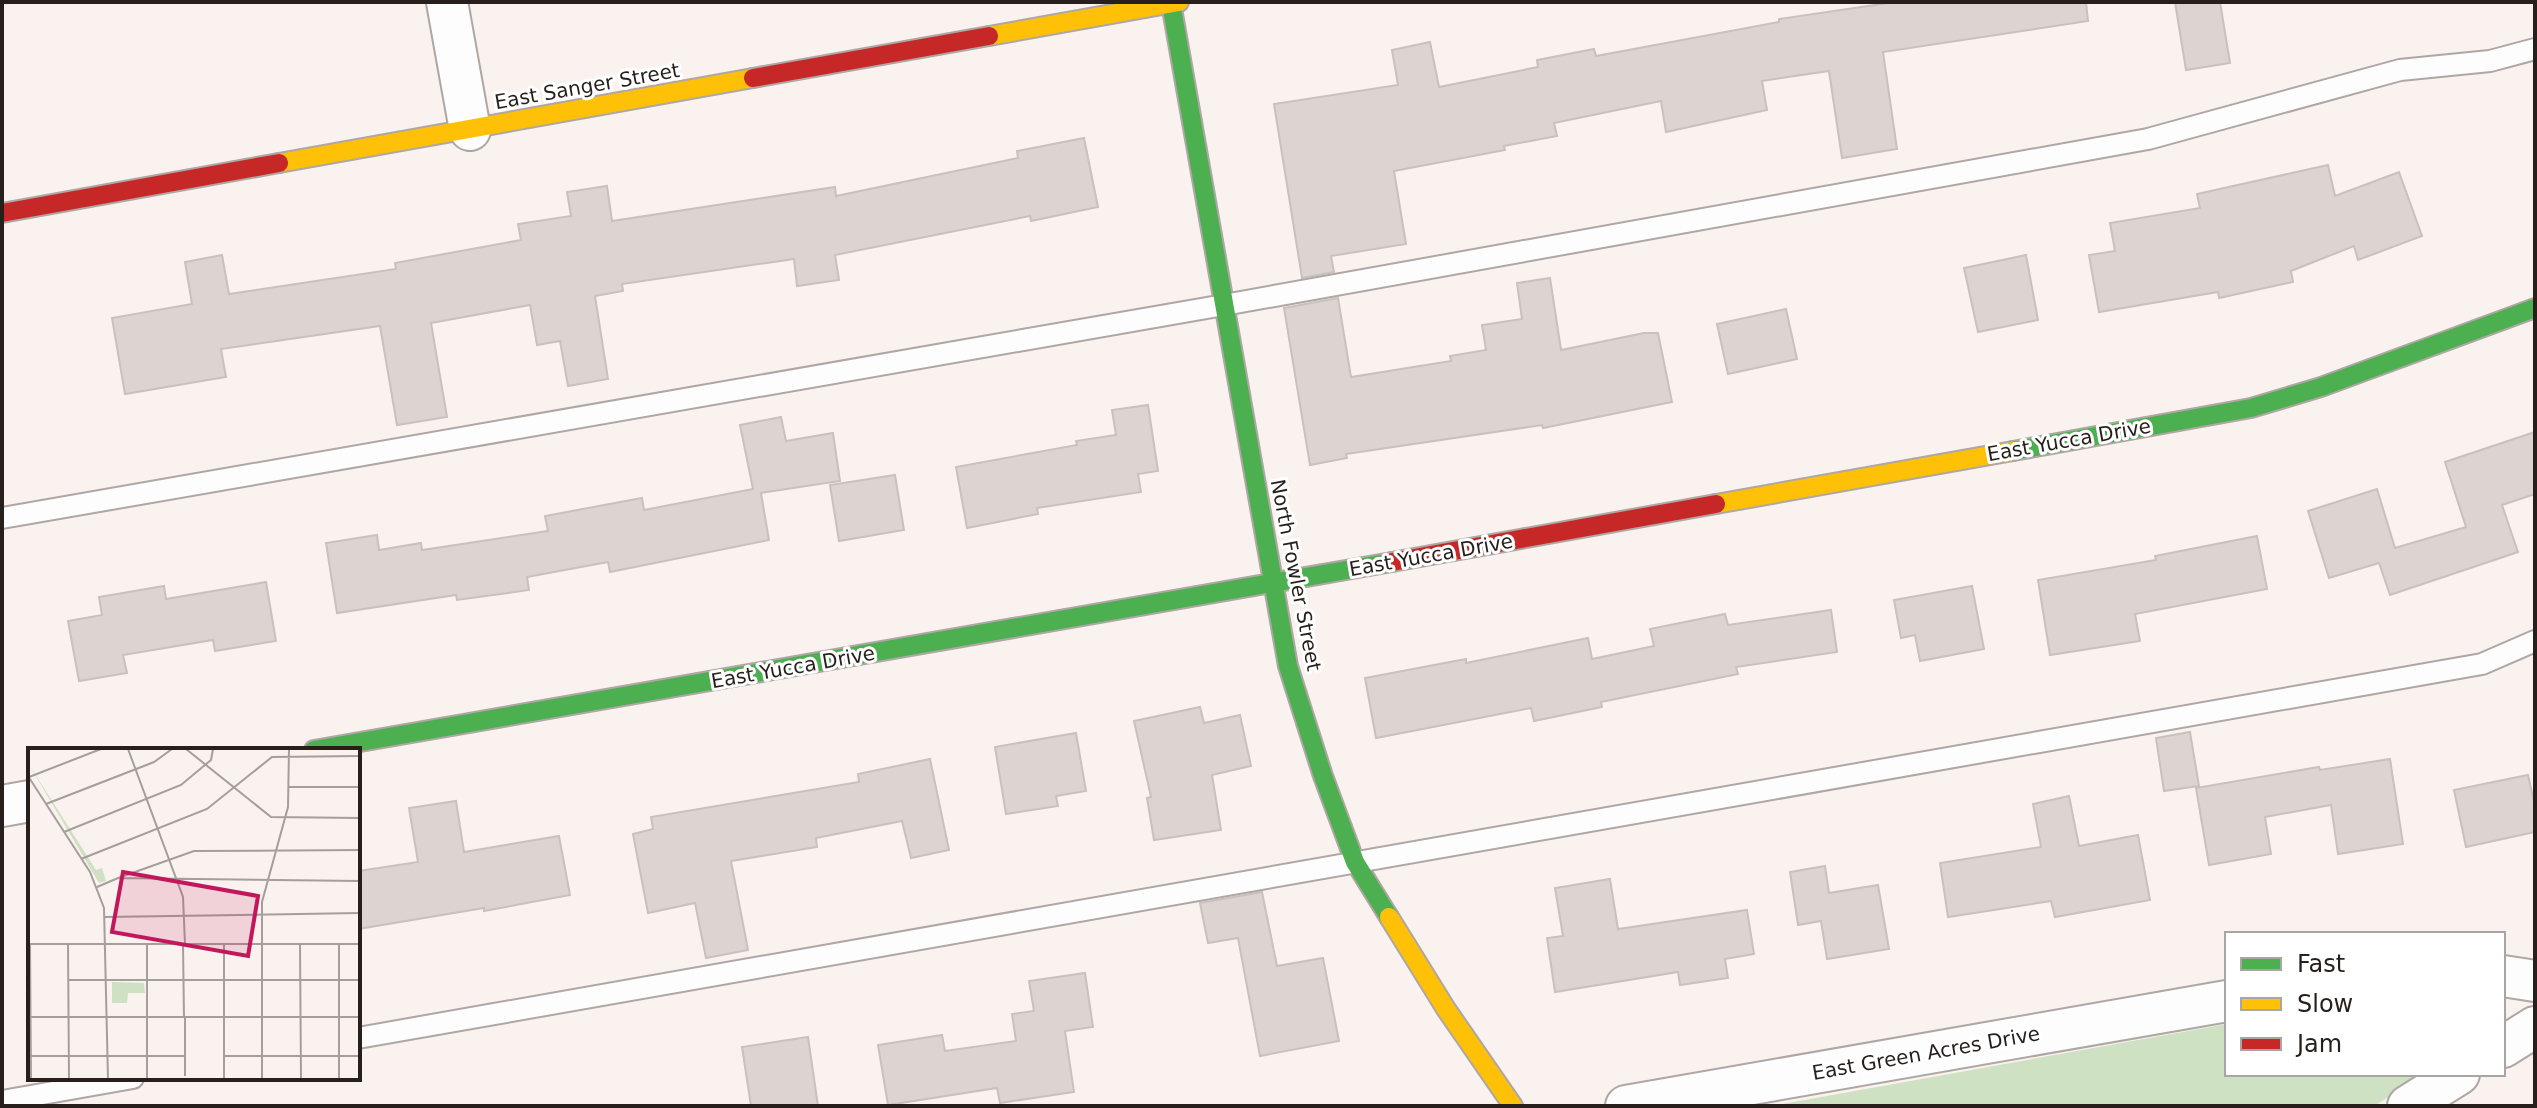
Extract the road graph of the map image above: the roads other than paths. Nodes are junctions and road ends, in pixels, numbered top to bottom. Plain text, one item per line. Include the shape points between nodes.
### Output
1 (447, 2) edge
2 (1175, 3) edge
3 (2535, 49) edge
4 (470, 130) junction
5 (2, 213) edge
6 (1224, 305) junction
7 (2535, 308) edge
8 (2, 518) edge
9 (1273, 583) junction
10 (2535, 641) edge
11 (325, 748) edge
12 (28, 801) edge
13 (2, 806) edge
14 (1355, 862) junction
15 (2505, 976) edge
16 (2535, 981) edge
17 (2225, 1001) edge
18 (2535, 1027) edge
19 (360, 1038) edge
20 (2505, 1046) edge
21 (2456, 1076) edge
22 (122, 1080) edge
23 (2, 1101) edge
24 (1513, 1106) edge
25 (1626, 1106) edge
26 (2408, 1106) edge

1 - 4 street
2 - 4 street, East Sanger Street
2 - 6 street, North Fowler Street
3 - 6 lane via 2490,61 2400,70 2148,139
4 - 5 street, East Sanger Street
6 - 8 lane
6 - 9 street, North Fowler Street
7 - 9 street, East Yucca Drive via 2251,408
9 - 11 street, East Yucca Drive
9 - 14 street, North Fowler Street via 1288,666
10 - 14 lane via 2482,664
12 - 13 street
14 - 19 lane
14 - 24 street, North Fowler Street
15 - 16 street
17 - 25 street, East Green Acres Drive
18 - 20 street
21 - 26 street
22 - 23 lane

